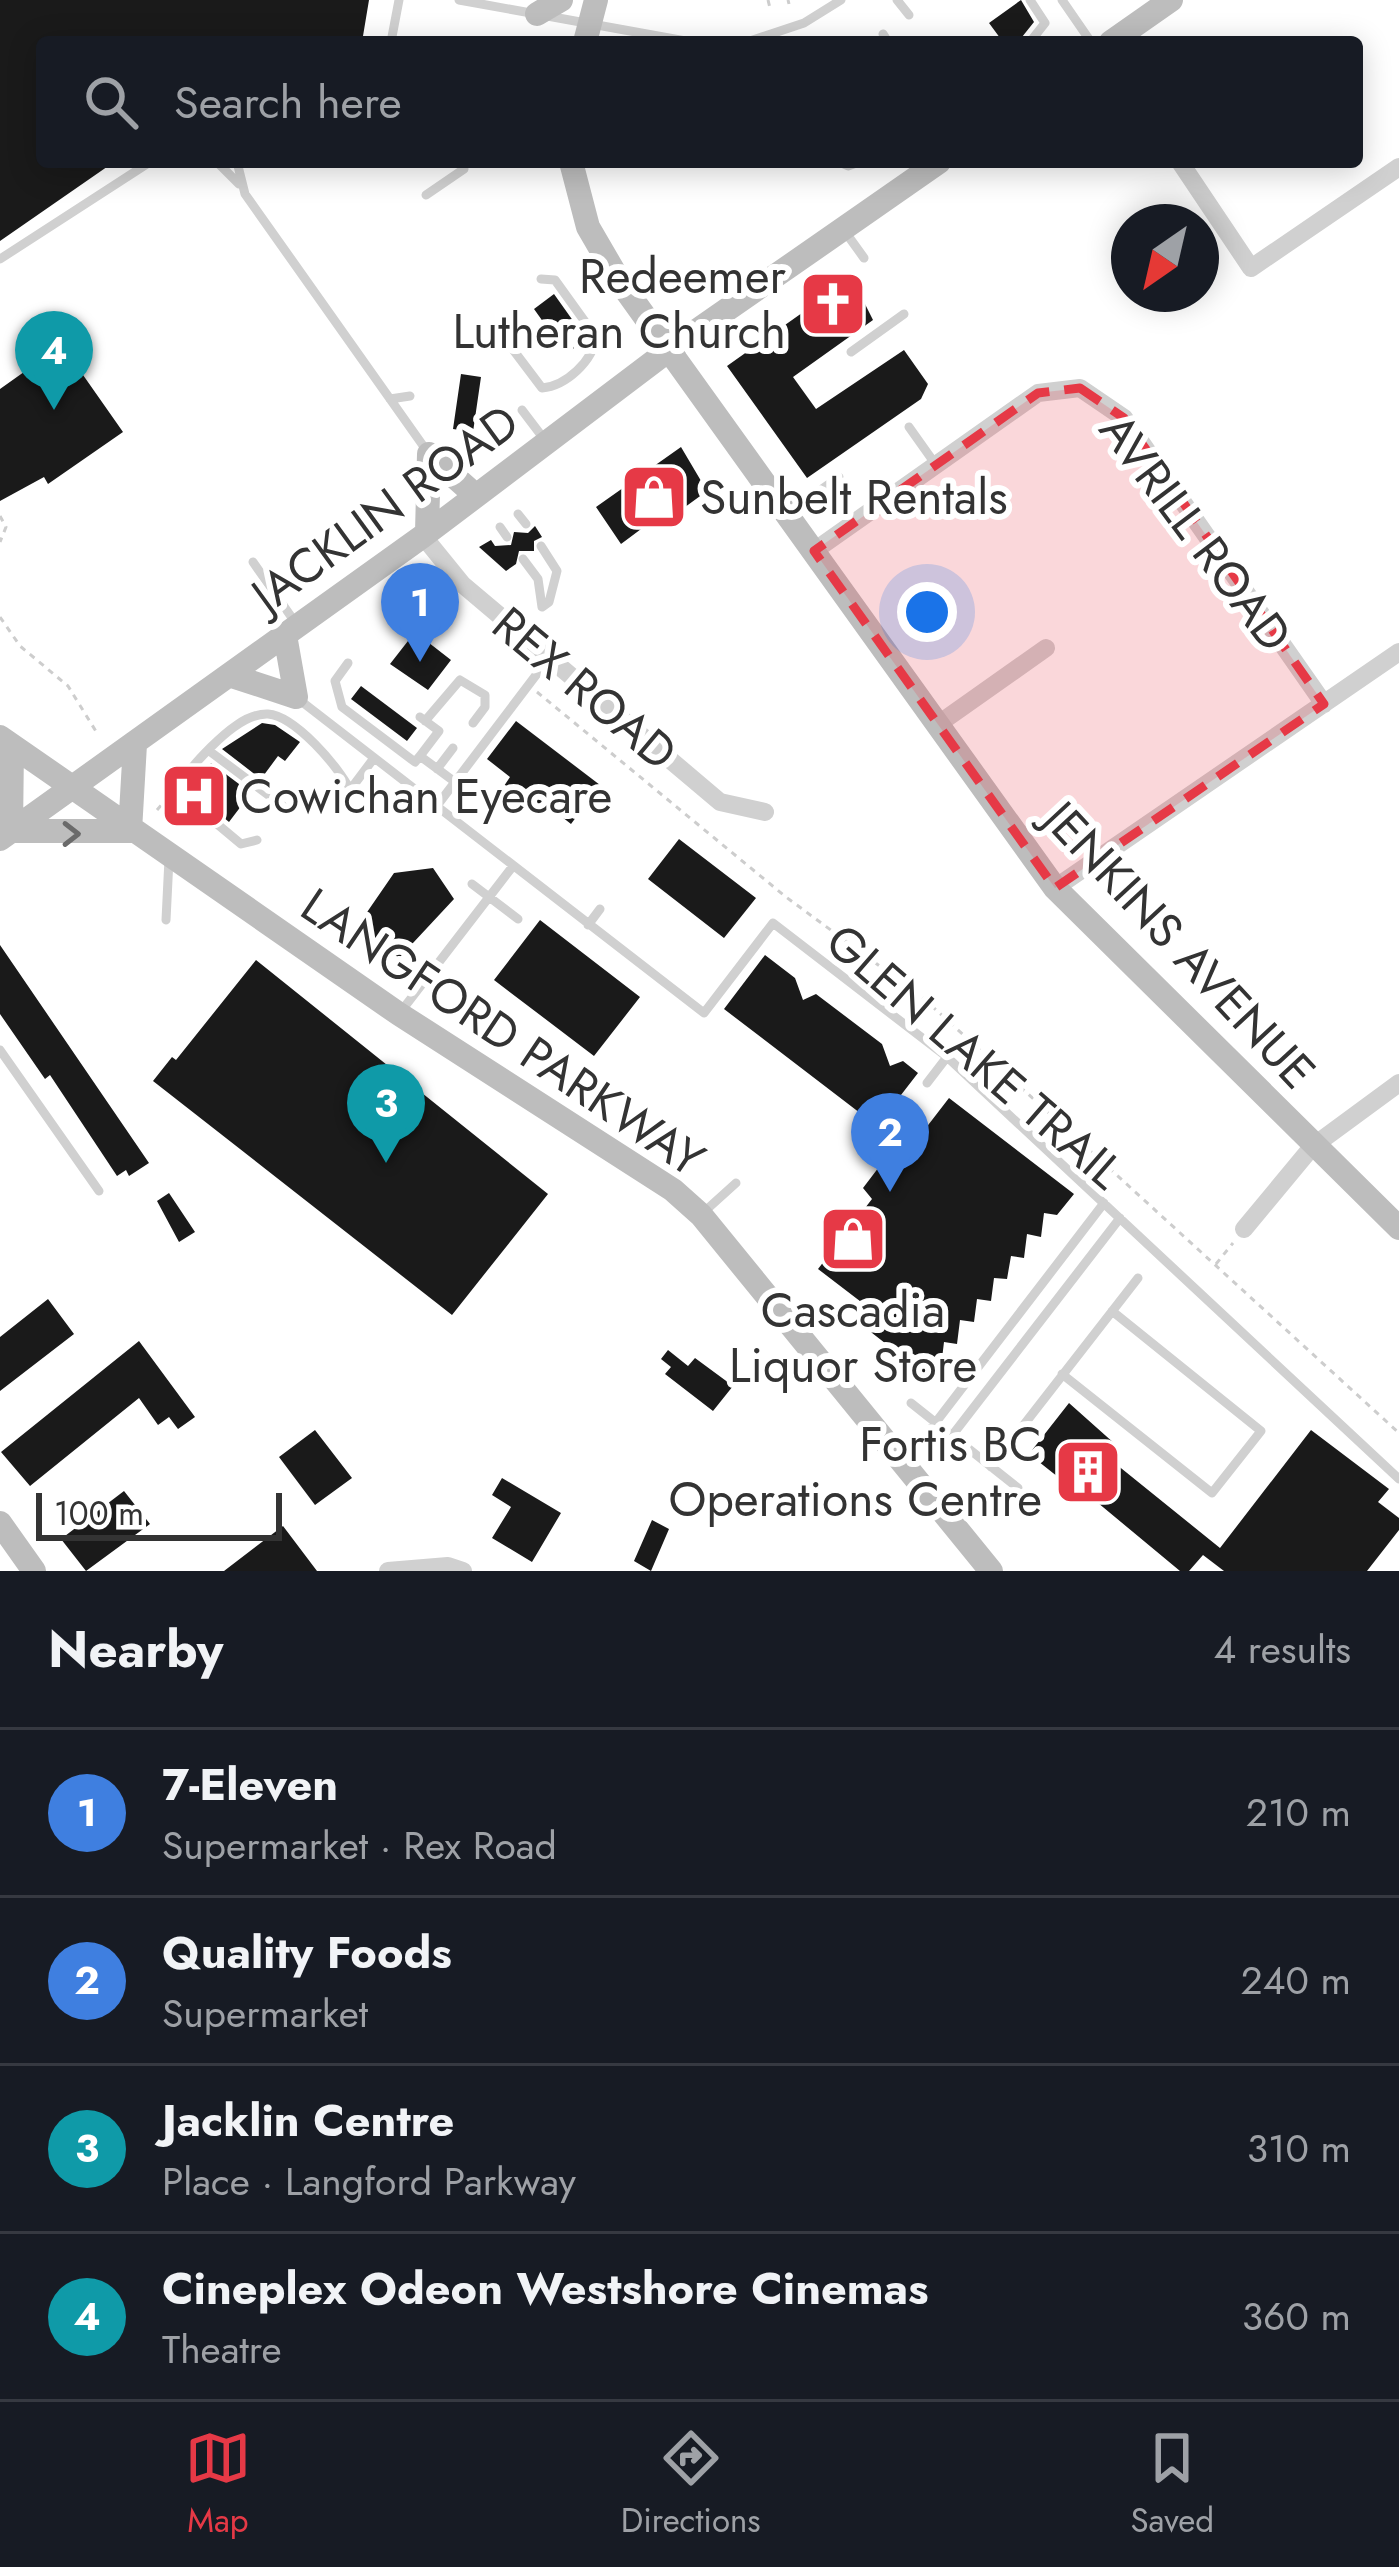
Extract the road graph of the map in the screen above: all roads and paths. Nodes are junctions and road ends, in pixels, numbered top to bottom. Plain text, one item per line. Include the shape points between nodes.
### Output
1 (399, 0) edge
2 (459, 0) edge
3 (561, 0) edge
4 (768, 0) edge
5 (841, 0) edge
6 (897, 0) edge
7 (1030, 0) edge
8 (1062, 0) edge
9 (1171, 0) edge
10 (770, 8) dead end
11 (537, 14) junction
12 (908, 15) dead end
13 (590, 22) edge
14 (392, 36) edge
15 (661, 36) edge
16 (774, 36) edge
17 (1035, 36) edge
18 (1087, 36) edge
19 (1120, 36) edge
20 (1399, 167) edge
21 (140, 168) edge
22 (223, 168) edge
23 (238, 168) edge
24 (573, 168) edge
25 (930, 168) edge
26 (1184, 168) edge
27 (464, 169) dead end
28 (240, 185) junction
29 (426, 195) dead end
30 (842, 227) junction
31 (864, 258) dead end
32 (0, 260) edge
33 (541, 279) dead end
34 (904, 314) dead end
35 (496, 327) dead end
36 (669, 350) junction
37 (850, 352) dead end
38 (410, 396) dead end
39 (390, 399) junction
40 (521, 410) dead end
41 (909, 427) dead end
42 (546, 441) junction
43 (429, 454) junction
44 (936, 465) junction
45 (839, 477) dead end
46 (475, 495) junction
47 (518, 514) dead end
48 (787, 514) junction
49 (0, 516) edge
50 (526, 524) dead end
51 (500, 526) dead end
52 (425, 534) junction
53 (507, 537) dead end
54 (0, 542) edge
55 (541, 546) dead end
56 (814, 551) junction
57 (524, 559) dead end
58 (253, 562) dead end
59 (0, 617) edge
60 (291, 630) junction
61 (1046, 648) dead end
62 (1399, 652) edge
63 (550, 658) junction
64 (348, 663) dead end
65 (229, 675) junction
66 (537, 695) dead end
67 (296, 697) junction
68 (1324, 704) junction
69 (472, 723) dead end
70 (937, 725) junction
71 (376, 733) junction
72 (97, 734) dead end
73 (6, 741) edge
74 (135, 744) junction
75 (453, 748) dead end
76 (208, 750) junction
77 (364, 750) junction
78 (420, 756) junction
79 (374, 758) junction
80 (437, 769) junction
81 (464, 770) junction
82 (475, 777) dead end
83 (455, 782) junction
84 (71, 789) junction
85 (283, 806) dead end
86 (436, 807) junction
87 (157, 810) dead end
88 (765, 812) dead end
89 (130, 831) junction
90 (6, 835) edge
91 (230, 836) junction
92 (256, 840) dead end
93 (170, 860) junction
94 (513, 866) junction
95 (559, 881) dead end
96 (472, 884) dead end
97 (1055, 888) junction
98 (549, 895) junction
99 (489, 897) junction
100 (600, 909) dead end
101 (518, 919) dead end
102 (166, 920) dead end
103 (588, 925) junction
104 (722, 968) dead end
105 (733, 976) junction
106 (399, 1014) junction
107 (0, 1050) edge
108 (947, 1057) junction
109 (927, 1083) dead end
110 (1399, 1083) edge
111 (1312, 1147) junction
112 (736, 1183) dead end
113 (99, 1191) dead end
114 (1104, 1203) junction
115 (701, 1215) junction
116 (1120, 1218) junction
117 (1399, 1228) edge
118 (1244, 1229) joint
119 (1215, 1265) junction
120 (1138, 1278) dead end
121 (1112, 1311) junction
122 (1062, 1374) junction
123 (910, 1403) dead end
124 (935, 1423) junction
125 (954, 1433) junction
126 (1399, 1433) edge
127 (897, 1461) junction
128 (991, 1467) junction
129 (1399, 1479) edge
130 (1018, 1488) dead end
131 (0, 1523) edge
132 (34, 1571) edge
133 (388, 1571) edge
134 (464, 1571) edge
135 (991, 1571) edge

1 - 14 lane
2 - 11 lane
3 - 11 main road
4 - 10 path
5 - 16 lane
6 - 12 lane
7 - 17 lane via 1045,23
8 - 18 lane
9 - 19 main road
11 - 13 lane
13 - 15 lane
20 - 26 street via 1251,268
21 - 32 lane
22 - 28 lane
23 - 28 lane
24 - 36 main road, JENKINS AVENUE via 588,226
25 - 30 main road, JACKLIN ROAD
27 - 29 lane
28 - 39 lane
30 - 31 lane
30 - 36 main road, JACKLIN ROAD
33 - 35 lane via 555,280 596,337 588,362 542,388
34 - 37 lane
36 - 42 main road, JACKLIN ROAD
36 - 48 main road, JENKINS AVENUE
38 - 39 lane
39 - 43 lane
40 - 42 lane
41 - 44 lane
42 - 46 main road, JACKLIN ROAD
43 - 46 main road
43 - 52 main road
44 - 56 street, AVRILL ROAD
44 - 68 street, AVRILL ROAD via 1038,393 1080,388 1124,418
45 - 48 lane
46 - 52 main road, JACKLIN ROAD
47 - 50 lane
48 - 56 main road, JENKINS AVENUE
49 - 54 path
51 - 53 lane
52 - 60 main road, JACKLIN ROAD
52 - 63 street, REX ROAD via 462,584
55 - 57 lane via 557,571 542,607 538,579
56 - 70 main road, JENKINS AVENUE
58 - 60 lane
59 - 72 path via 20,646 68,686
60 - 65 main road, JACKLIN ROAD
60 - 67 main road
61 - 70 street
62 - 68 street
63 - 81 lane
63 - 88 street, REX ROAD via 721,802
64 - 71 lane via 335,694
65 - 67 main road
65 - 74 main road, JACKLIN ROAD
66 - 119 path, GLEN LAKE TRAIL via 922,998
67 - 77 lane
68 - 97 street
69 - 78 lane via 484,695 460,680 422,719 439,731
70 - 97 main road, JENKINS AVENUE
71 - 77 lane
71 - 78 lane via 415,762
73 - 84 main road, LANGFORD PARKWAY
73 - 90 main road
74 - 84 main road, JACKLIN ROAD
74 - 89 main road
75 - 80 lane
76 - 79 lane via 238,724 270,714 340,767 350,790
76 - 85 lane
76 - 91 lane via 180,793
77 - 79 lane
78 - 80 lane
79 - 86 lane
80 - 83 lane
81 - 82 lane
81 - 83 lane
83 - 86 lane
84 - 89 main road, LANGFORD PARKWAY
84 - 90 main road, JACKLIN ROAD
86 - 94 lane
87 - 91 path via 163,803 220,841
90 -> 89 main road
89 - 93 main road, LANGFORD PARKWAY
91 - 92 lane via 241,844
93 - 102 lane
93 - 106 main road, LANGFORD PARKWAY
94 - 98 lane
94 - 99 lane
95 - 98 lane
96 - 99 lane
97 - 111 main road, JENKINS AVENUE
98 - 103 lane
99 - 101 lane
99 - 106 lane
100 - 103 lane
103 - 105 lane via 704,1012
104 - 105 lane
105 - 108 lane via 773,923
106 - 115 main road, LANGFORD PARKWAY
107 - 113 lane
108 - 109 lane
108 - 114 lane
110 - 111 street
111 - 117 main road, JENKINS AVENUE
111 - 118 street
112 - 115 lane
114 - 116 lane
114 - 124 lane
115 - 127 main road, LANGFORD PARKWAY
116 - 125 lane
116 - 129 lane
118 - 119 path
119 - 126 path, GLEN LAKE TRAIL
120 - 121 lane
121 - 122 lane
121 - 122 lane via 1261,1431 1212,1493
122 - 128 lane
123 - 124 lane
124 - 125 lane
124 - 127 lane
125 - 128 lane
127 - 135 main road, LANGFORD PARKWAY
128 - 130 lane
131 - 132 main road
133 - 134 street

